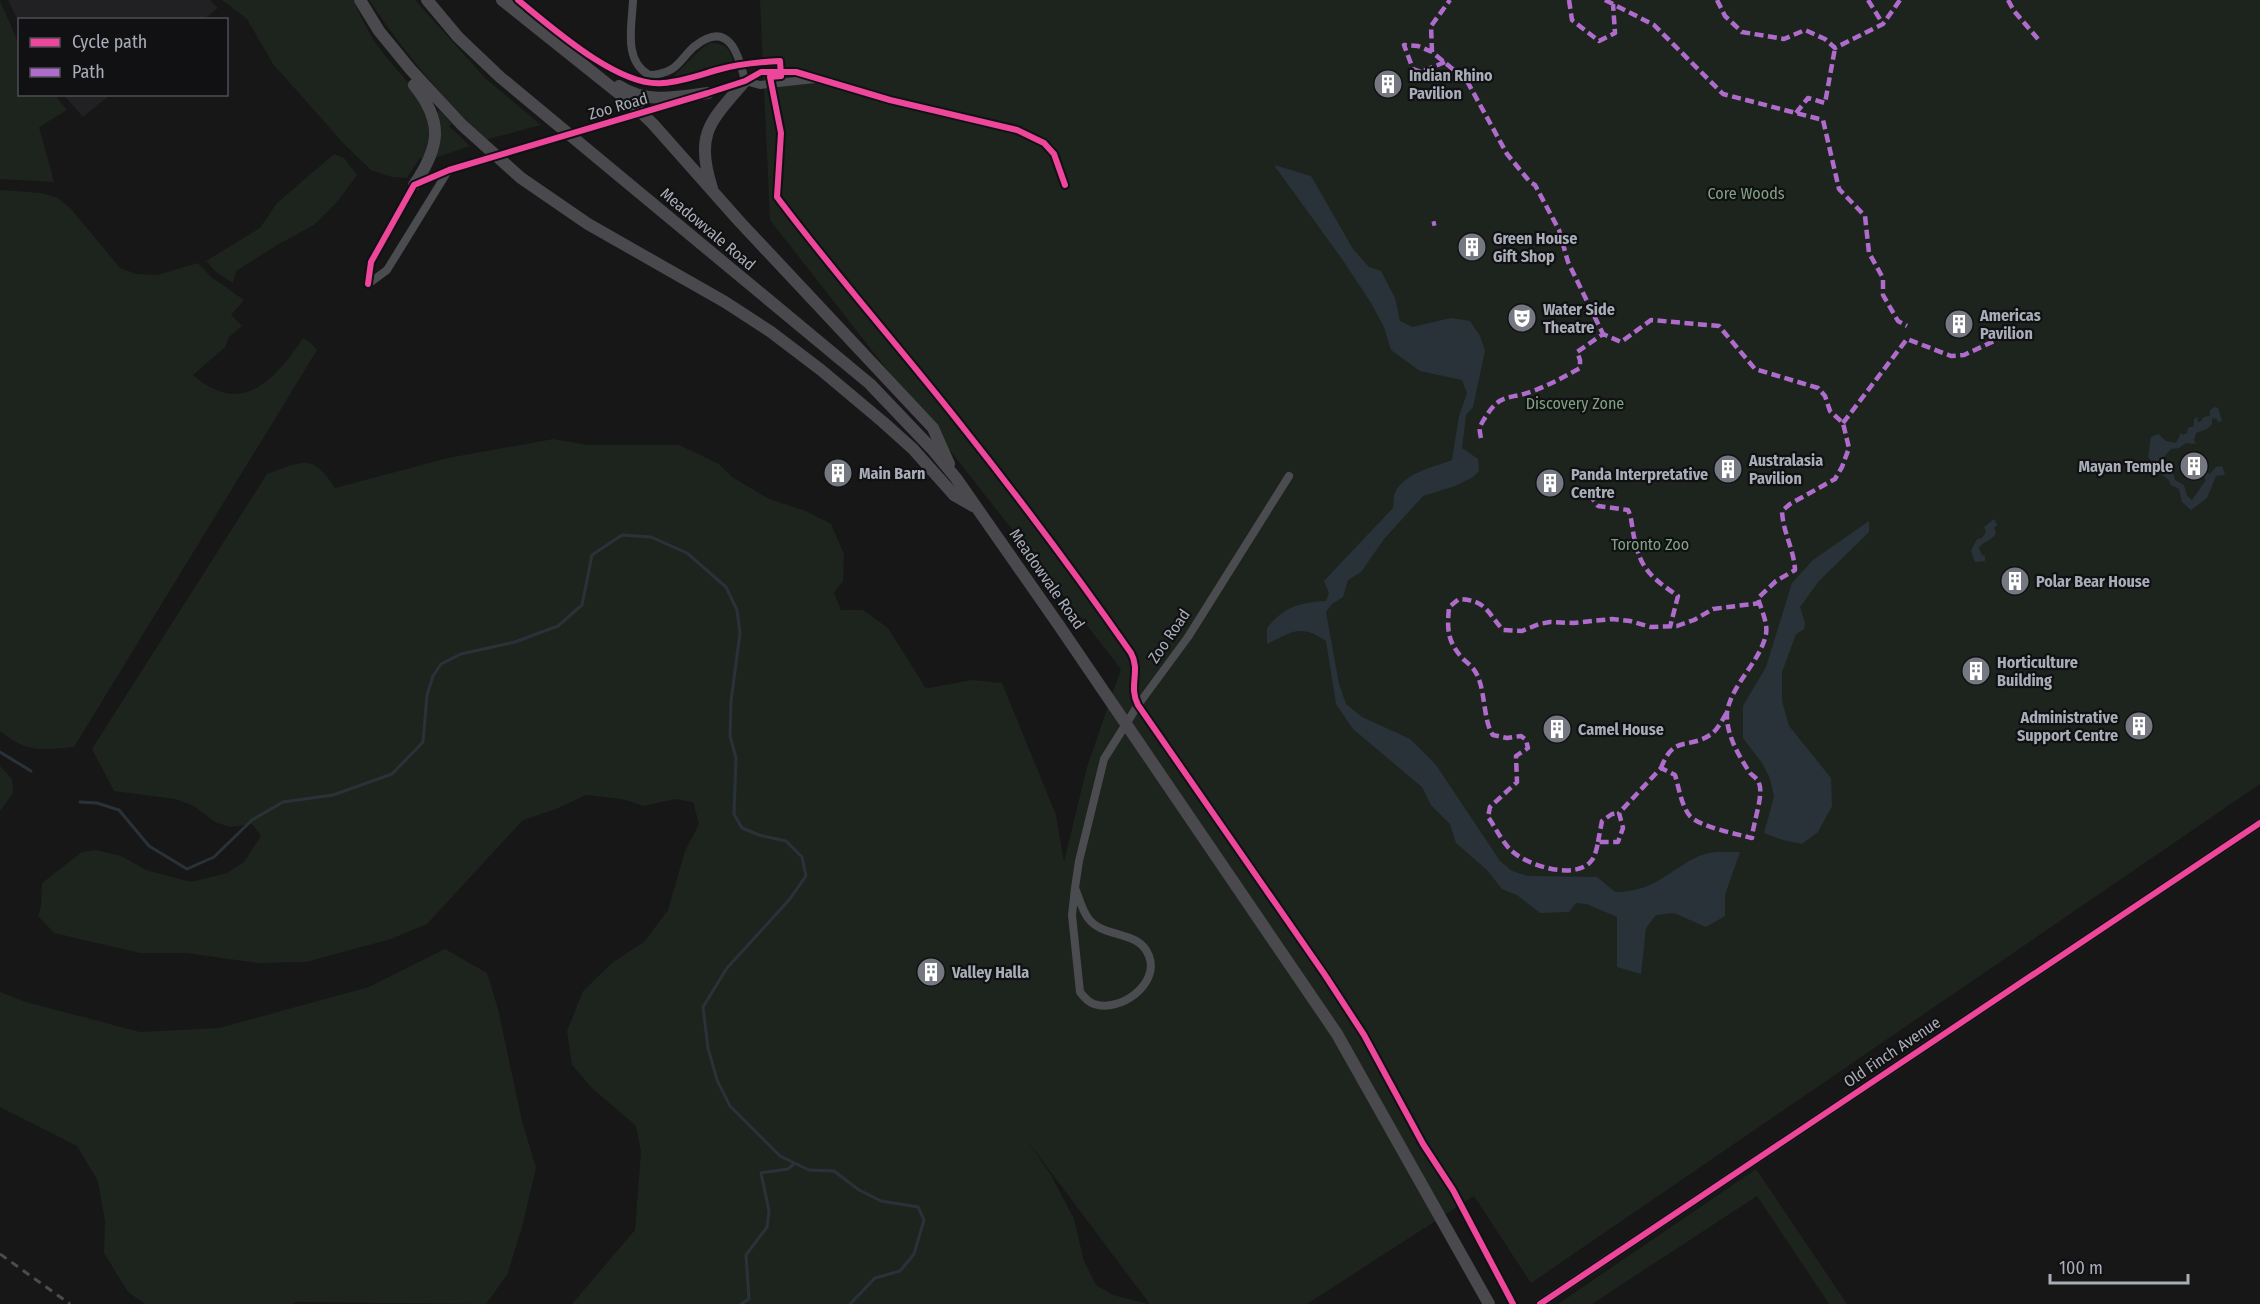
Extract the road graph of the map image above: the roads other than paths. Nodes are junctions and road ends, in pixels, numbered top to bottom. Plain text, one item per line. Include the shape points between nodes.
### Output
1 (360, 0) edge
2 (427, 0) edge
3 (502, 0) edge
4 (633, 0) edge
5 (379, 31) junction
6 (568, 52) junction
7 (820, 78) junction
8 (745, 81) junction
9 (708, 93) junction
10 (642, 114) junction
11 (495, 156) junction
12 (449, 170) junction
13 (414, 185) junction
14 (1065, 185) dead end
15 (714, 192) junction
16 (1289, 476) dead end
17 (956, 478) junction
18 (977, 508) junction
19 (1126, 723) junction
20 (2260, 822) edge
21 (1075, 888) junction
22 (1489, 1304) edge
23 (1540, 1304) edge

1 - 5 main road
2 - 17 main road, Meadowvale Road via 500,77 870,384
3 - 6 main road
4 - 8 street via 631,42 633,60 640,70 649,75 669,71 696,45 716,37 735,48
5 - 11 main road via 462,126
5 - 13 main road via 432,115 433,146 428,164
6 - 9 main road via 628,92 643,97 664,99
6 - 10 main road
7 - 8 street, Zoo Road via 760,85
7 - 8 street, Zoo Road via 780,71 761,72
7 - 14 street, Zoo Road via 890,100 1017,130 1044,143 1057,160
8 - 9 street, Zoo Road
8 - 15 main road via 709,125 705,160
9 - 10 street, Zoo Road
10 - 11 street, Zoo Road, bridge
10 - 15 main road
11 - 12 street, Zoo Road
11 - 18 main road via 520,178 588,224 771,332 913,448 954,495
12 - 13 street, Zoo Road
12 - 13 street via 387,270 368,284 371,262
15 - 17 main road via 933,428
16 - 19 street, Zoo Road via 1188,636
17 - 18 main road, Meadowvale Road
18 - 19 main road, Meadowvale Road
19 - 21 street, Zoo Road via 1100,770
19 - 22 main road, Meadowvale Road via 1337,1034
20 - 23 street, Old Finch Avenue
21 - 21 street, Zoo Road via 1072,915 1080,992 1093,1004 1126,1000 1150,975 1148,952 1134,939 1101,929 1089,919

